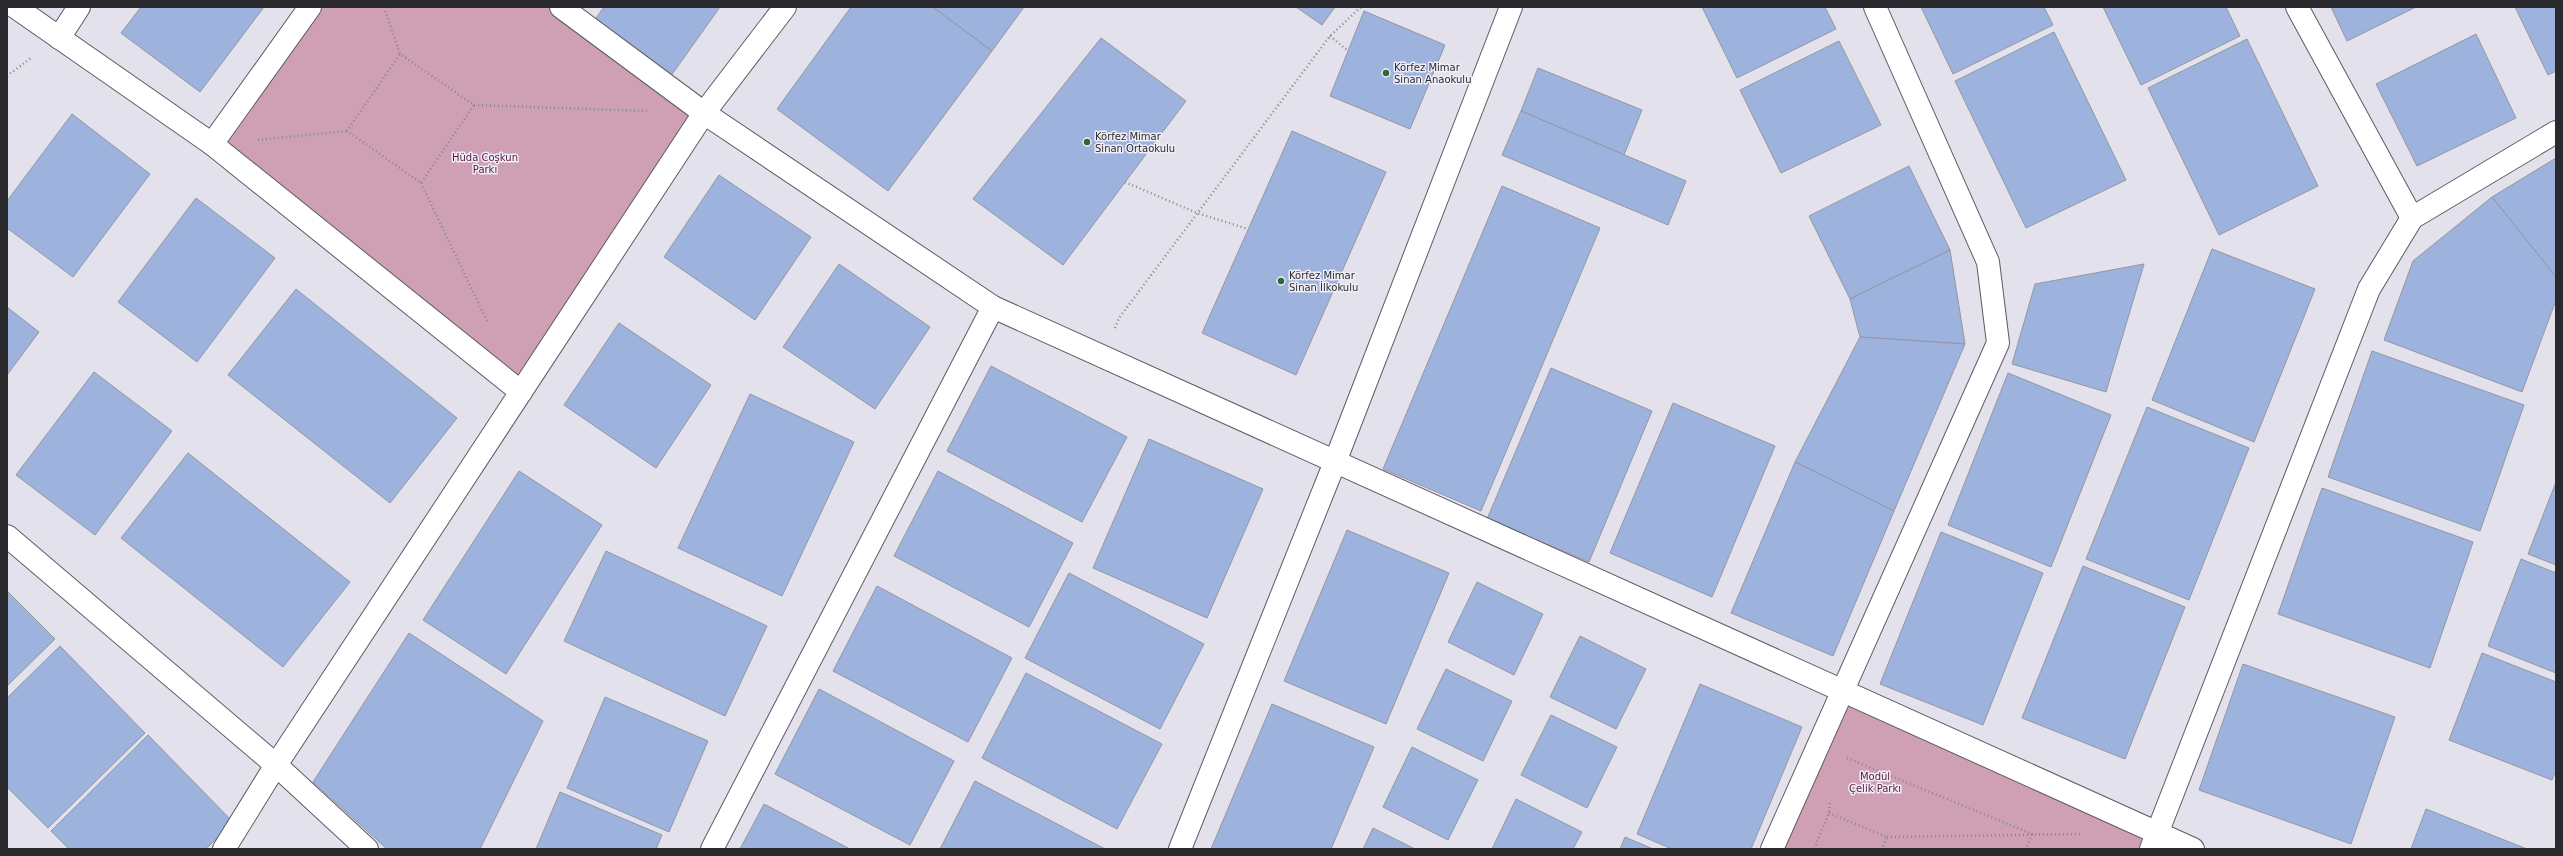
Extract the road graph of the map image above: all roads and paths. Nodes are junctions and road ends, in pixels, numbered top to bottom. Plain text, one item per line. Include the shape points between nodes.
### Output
1 (15, 7) edge
2 (79, 7) edge
3 (310, 7) edge
4 (384, 7) edge
5 (561, 7) edge
6 (785, 7) edge
7 (1361, 7) edge
8 (1511, 7) edge
9 (1875, 7) edge
10 (2297, 7) edge
11 (1330, 36) junction
12 (59, 38) junction
13 (1348, 51) dead end
14 (400, 54) junction
15 (474, 105) junction
16 (648, 111) dead end
17 (704, 113) junction
18 (347, 131) junction
19 (2556, 132) edge
20 (212, 144) junction
21 (1125, 182) dead end
22 (421, 183) junction
23 (1198, 213) junction
24 (2412, 218) junction
25 (1248, 229) dead end
26 (993, 308) junction
27 (490, 327) dead end
28 (1102, 357) junction
29 (521, 392) junction
30 (1336, 462) junction
31 (7, 536) edge
32 (1841, 691) junction
33 (1845, 758) dead end
34 (276, 765) junction
35 (2032, 834) junction
36 (2087, 834) dead end
37 (1887, 837) junction
38 (2154, 842) edge
39 (224, 849) edge
40 (367, 849) edge
41 (712, 849) edge
42 (1180, 849) edge
43 (1772, 849) edge
44 (1814, 849) edge
45 (1882, 849) edge
46 (2026, 849) edge
47 (2193, 849) edge

1 - 12 street
2 - 12 street
3 - 20 street
4 - 14 path
5 - 17 street
6 - 17 street
7 - 11 path
8 - 30 street
9 - 32 street via 1988,262 1998,344
10 - 24 street
11 - 13 path
11 - 23 path
12 - 20 street
14 - 15 path
14 - 18 path
15 - 16 path
15 - 22 path
17 - 26 street
17 - 29 street
18 - 20 path
18 - 22 path
19 - 24 street
20 - 29 street
21 - 23 path
22 - 27 path
23 - 25 path
23 - 28 path via 1119,318
24 - 38 street via 2368,289
26 - 28 street
26 - 41 street
28 - 30 street
29 - 34 street
30 - 32 street
30 - 42 street
31 - 34 street
32 - 38 street
32 - 43 street
33 - 35 path
34 - 39 street
34 - 40 street
35 - 36 path
35 - 37 path
35 - 46 path
37 - 44 path via 1829,813
37 - 45 path
38 - 47 street

